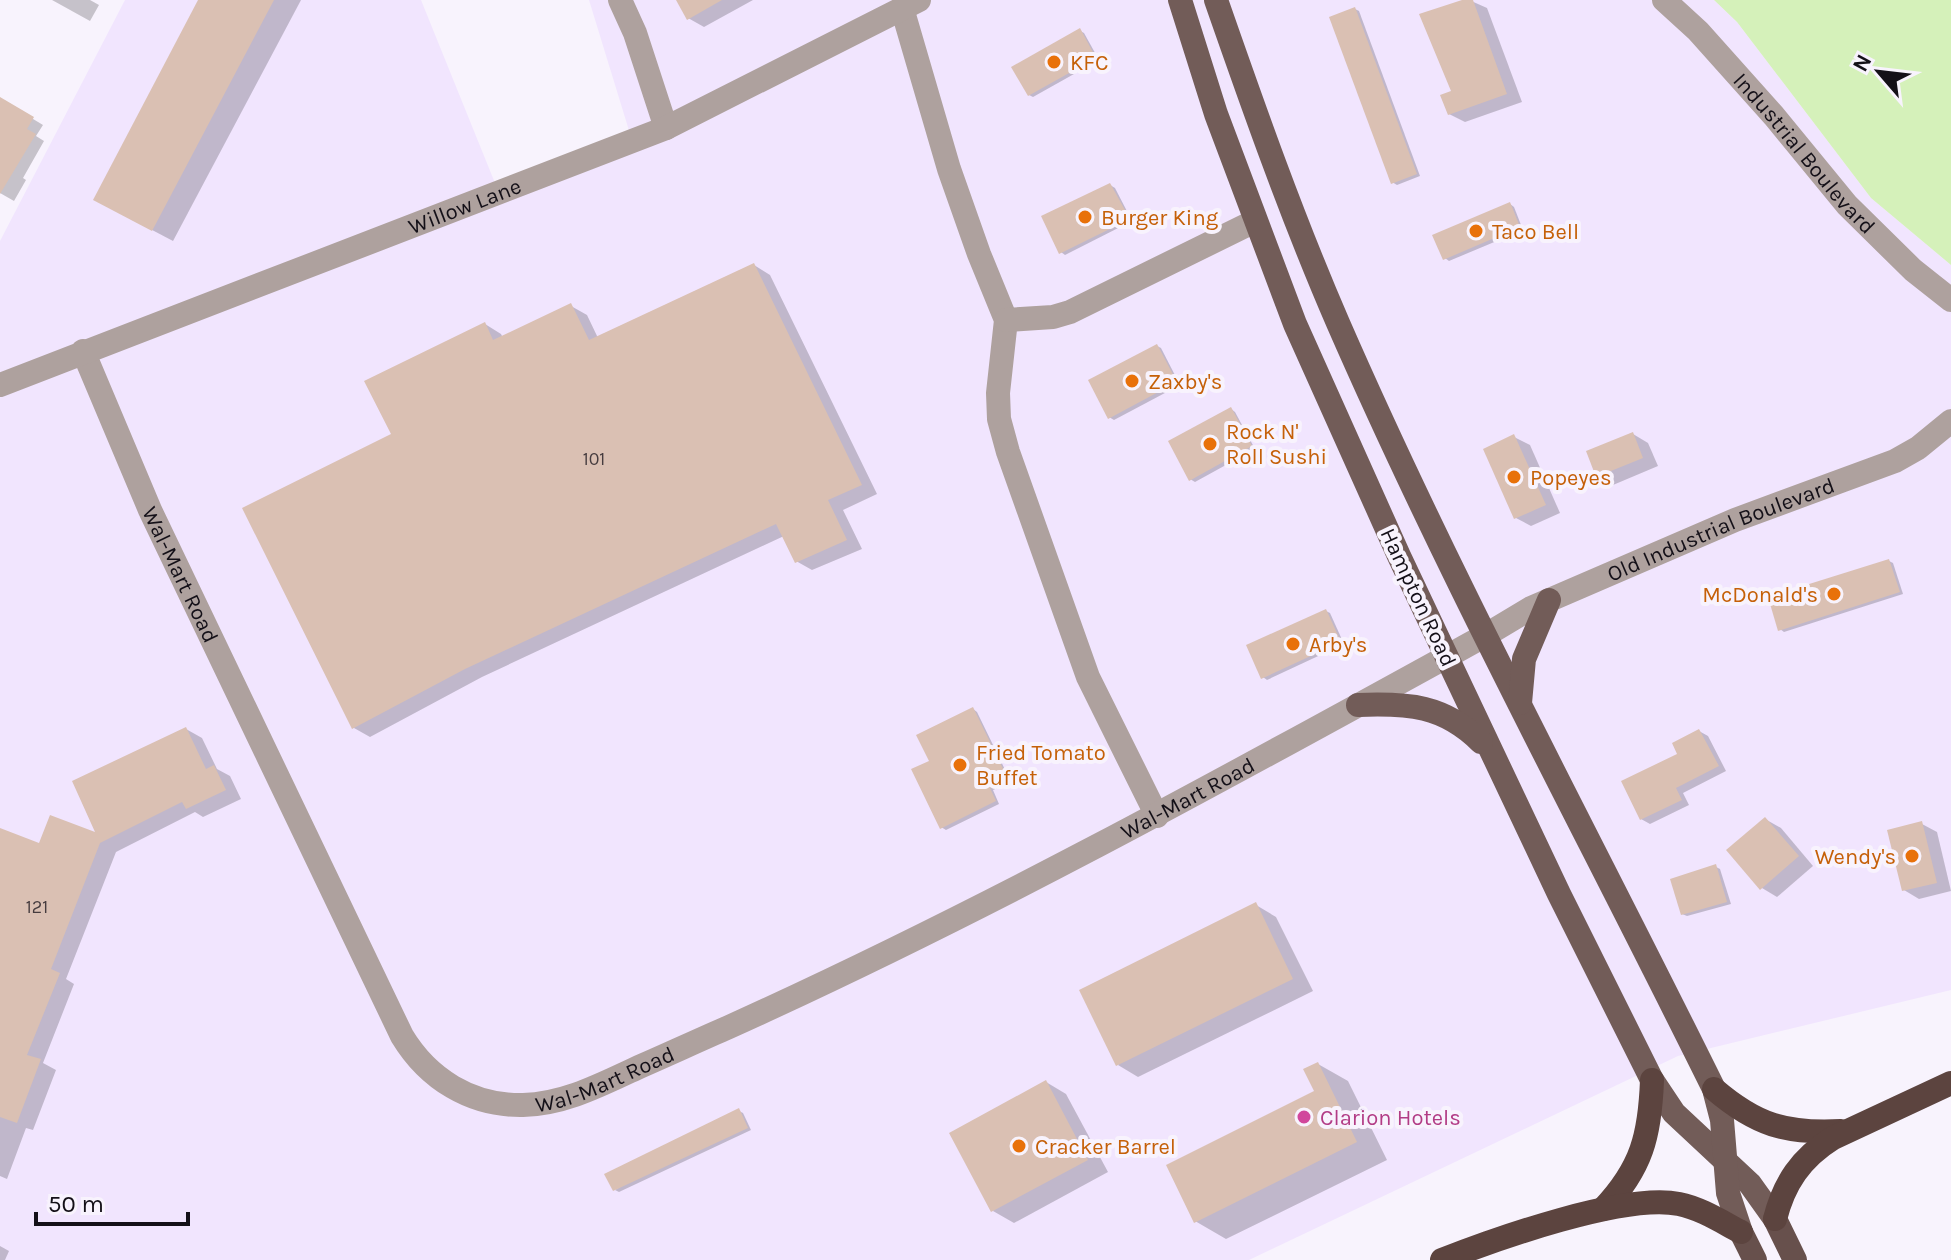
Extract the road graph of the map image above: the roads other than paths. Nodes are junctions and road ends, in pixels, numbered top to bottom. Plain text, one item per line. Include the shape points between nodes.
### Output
1 (620, 0) edge
2 (1180, 0) edge
3 (1216, 0) edge
4 (1664, 0) edge
5 (910, 4) edge
6 (666, 128) junction
7 (1255, 221) junction
8 (1951, 300) edge
9 (1006, 320) junction
10 (83, 351) junction
11 (0, 385) edge
12 (1951, 421) edge
13 (1549, 600) junction
14 (1486, 635) junction
15 (1446, 657) junction
16 (1358, 705) junction
17 (1520, 705) junction
18 (1491, 753) junction
19 (1157, 816) junction
20 (1652, 1080) junction
21 (1951, 1083) edge
22 (1714, 1089) junction
23 (1848, 1131) junction
24 (1724, 1158) junction
25 (1603, 1209) junction
26 (1775, 1219) junction
27 (1741, 1232) junction
28 (1442, 1260) edge
29 (1755, 1260) edge
30 (1795, 1260) edge

1 - 6 street
2 - 7 main road, Hampton Road
3 - 14 main road, Hampton Road via 1289,206 1337,322
4 - 8 street, Industrial Boulevard via 1774,116 1847,205
5 - 6 street, Willow Lane
5 - 9 street via 953,181
6 - 10 street, Willow Lane
7 - 9 street via 1070,312
7 - 15 main road, Hampton Road via 1301,338
9 - 19 street via 998,393 1008,452 1088,677
10 - 11 street, Willow Lane
10 - 19 street, Wal-Mart Road via 150,510 402,1036 416,1059 449,1086 499,1103 524,1105 584,1093 782,1003
12 - 13 street, Old Industrial Boulevard via 1918,448 1884,466 1759,510
13 - 14 street, Old Industrial Boulevard
13 - 17 main road via 1524,659
14 - 15 street, Wal-Mart Road
14 - 17 main road, Hampton Road
15 - 16 street, Wal-Mart Road
15 - 18 main road, Hampton Road
16 - 18 main road via 1425,707 1471,732
16 - 19 street, Wal-Mart Road
17 - 22 main road, Hampton Road
18 - 20 main road, Hampton Road
20 - 24 main road, Hampton Road via 1674,1113
20 - 25 highway via 1643,1148 1627,1181
21 - 23 highway
22 - 23 highway via 1750,1117 1770,1125 1804,1132
22 - 24 main road, Hampton Road
23 - 26 highway via 1819,1147 1795,1170
24 - 26 main road, Hampton Road
24 - 27 main road, Hampton Road
25 - 27 highway via 1679,1204
25 - 28 highway
26 - 30 highway, Hampton Road
27 - 29 highway, Hampton Road

